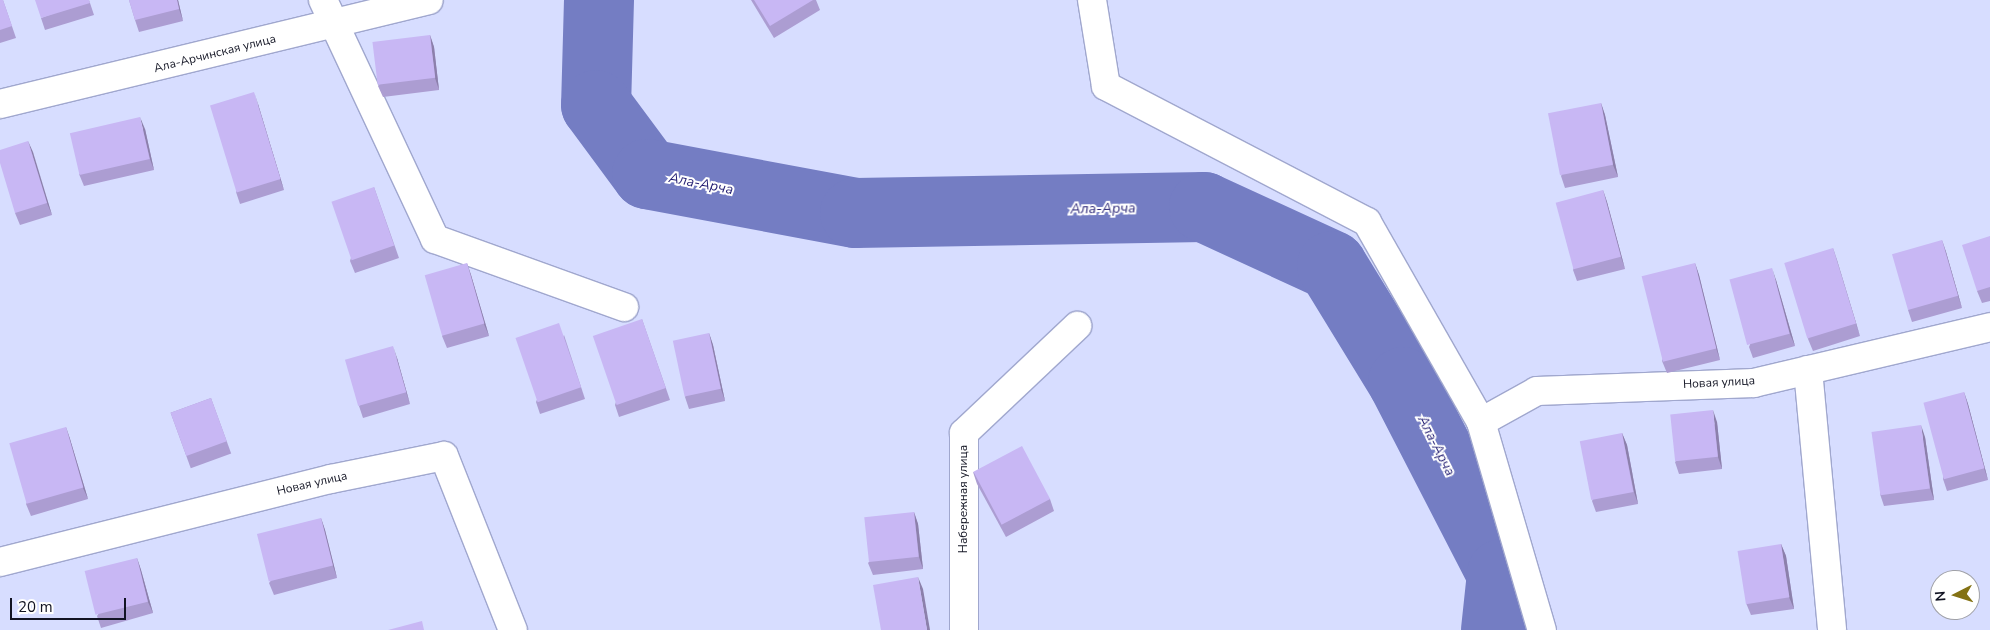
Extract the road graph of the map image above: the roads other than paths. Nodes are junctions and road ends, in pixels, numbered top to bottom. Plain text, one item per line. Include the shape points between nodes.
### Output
1 (323, 0) edge
2 (429, 0) edge
3 (1092, 0) edge
4 (335, 24) junction
5 (0, 104) edge
6 (624, 307) dead end
7 (1077, 326) dead end
8 (1990, 327) edge
9 (1808, 370) junction
10 (1481, 422) junction
11 (0, 562) edge
12 (513, 630) edge
13 (964, 630) edge
14 (1542, 630) edge
15 (1832, 630) edge

1 - 4 street
2 - 4 street, Ала-Арчинская улица
3 - 10 street via 1106,86 1367,222
4 - 5 street, Ала-Арчинская улица
4 - 6 street via 435,239
7 - 13 street, Набережная улица via 964,433
8 - 9 street, Новая улица
9 - 10 street, Новая улица via 1754,383 1537,391
9 - 15 street
10 - 14 street
11 - 12 street, Новая улица via 331,479 444,456

